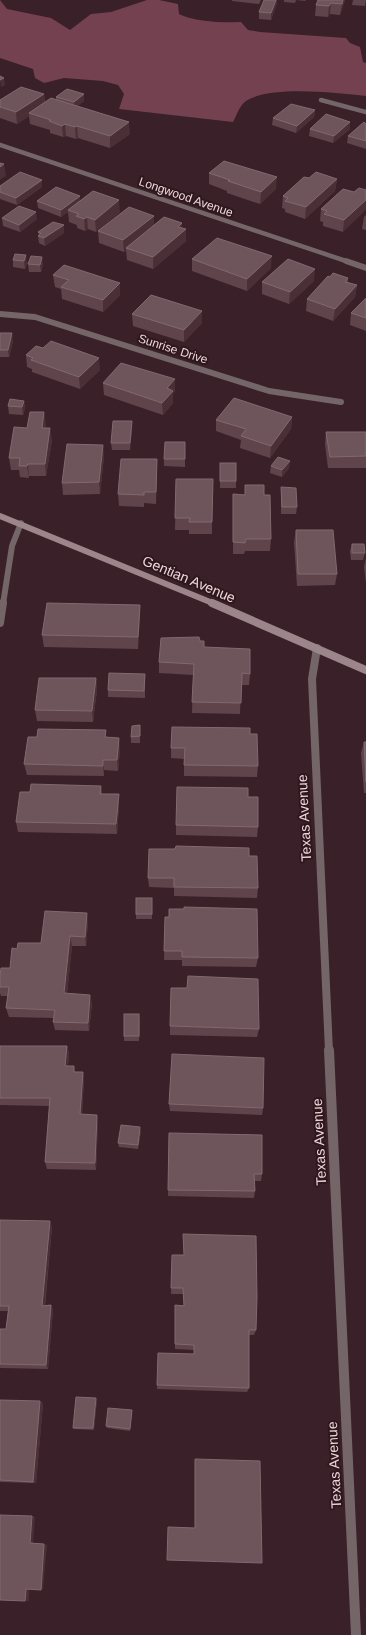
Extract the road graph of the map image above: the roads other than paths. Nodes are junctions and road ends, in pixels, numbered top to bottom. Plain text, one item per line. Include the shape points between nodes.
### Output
1 (321, 100) dead end
2 (366, 112) edge
3 (0, 145) edge
4 (366, 268) edge
5 (0, 314) edge
6 (341, 402) dead end
7 (0, 516) edge
8 (21, 523) junction
9 (0, 623) edge
10 (317, 648) junction
11 (366, 670) edge
12 (356, 1635) edge

1 - 2 street
3 - 4 street, Longwood Avenue
5 - 6 street, Sunrise Drive via 35,317 269,391
7 - 8 street, Gentian Avenue
8 - 9 street via 12,546
8 - 10 street, Gentian Avenue
10 - 11 street, Gentian Avenue
10 - 12 street, Texas Avenue via 312,679

